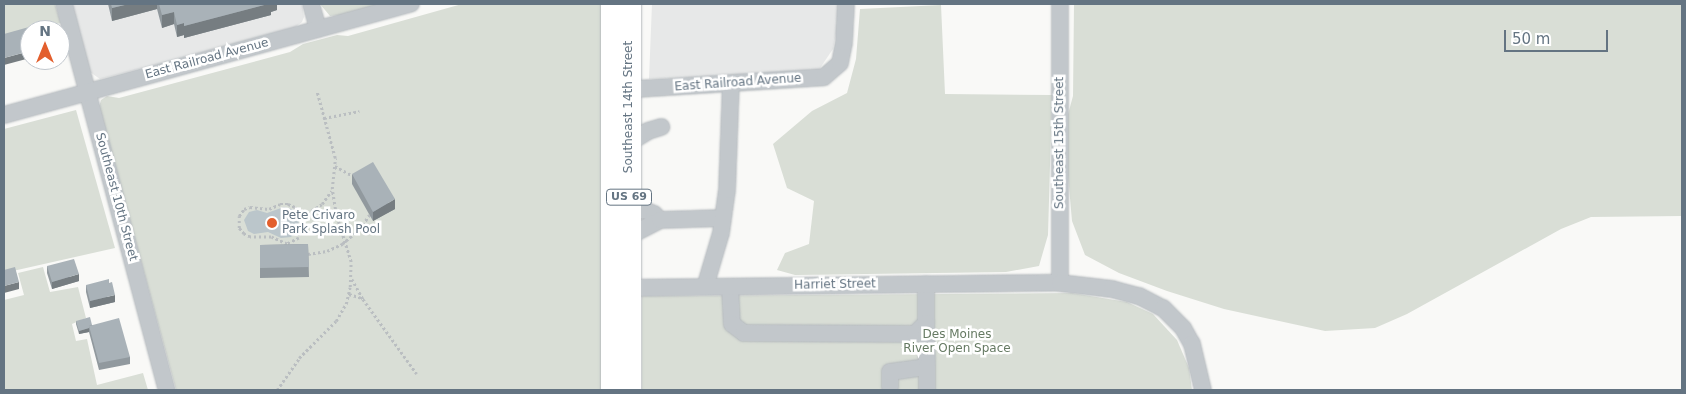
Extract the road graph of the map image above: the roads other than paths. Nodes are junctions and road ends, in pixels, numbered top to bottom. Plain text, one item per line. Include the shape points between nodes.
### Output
1 (64, 4) edge
2 (311, 4) edge
3 (411, 4) edge
4 (611, 4) edge
5 (630, 4) edge
6 (846, 4) edge
7 (1060, 4) edge
8 (318, 29) junction
9 (731, 83) junction
10 (620, 90) junction
11 (88, 92) junction
12 (4, 115) edge
13 (660, 127) dead end
14 (629, 143) junction
15 (629, 210) junction
16 (723, 218) junction
17 (660, 220) junction
18 (629, 236) junction
19 (1060, 283) junction
20 (926, 284) junction
21 (705, 287) junction
22 (730, 287) junction
23 (619, 288) junction
24 (926, 323) junction
25 (927, 367) junction
26 (890, 387) dead end
27 (166, 390) edge
28 (611, 390) edge
29 (630, 390) edge
30 (927, 390) edge
31 (1203, 390) edge

1 - 11 street, Southeast 10th Street
2 - 8 street
3 - 8 street, East Railroad Avenue
4 - 10 main road, Southeast 14th Street / US 69
5 - 10 main road, Southeast 14th Street / US 69
6 - 9 street, East Railroad Avenue via 840,63 824,76
7 - 19 street, Southeast 15th Street
8 - 11 street, East Railroad Avenue
9 - 10 street, East Railroad Avenue
9 - 16 street
10 - 14 main road, Southeast 14th Street / US 69
10 - 23 main road, Southeast 14th Street / US 69
11 - 12 street, East Railroad Avenue
11 - 27 street, Southeast 10th Street
13 - 14 street
14 - 15 main road, Southeast 14th Street / US 69
15 - 17 street via 645,210
15 - 18 main road, Southeast 14th Street / US 69
16 - 17 street
16 - 21 street
17 - 18 street
18 - 23 main road, Southeast 14th Street / US 69
19 - 20 street, Harriet Street
19 - 31 street, Harriet Street via 1112,289 1139,296 1164,308 1183,328 1192,344
20 - 22 street, Harriet Street
20 - 24 street
21 - 22 street, Harriet Street
21 - 23 street, Harriet Street
22 - 24 street via 732,324 744,333 915,334
23 - 28 main road, Southeast 14th Street / US 69
23 - 29 main road, Southeast 14th Street / US 69
24 - 25 street
25 - 26 street via 890,372
25 - 30 street

